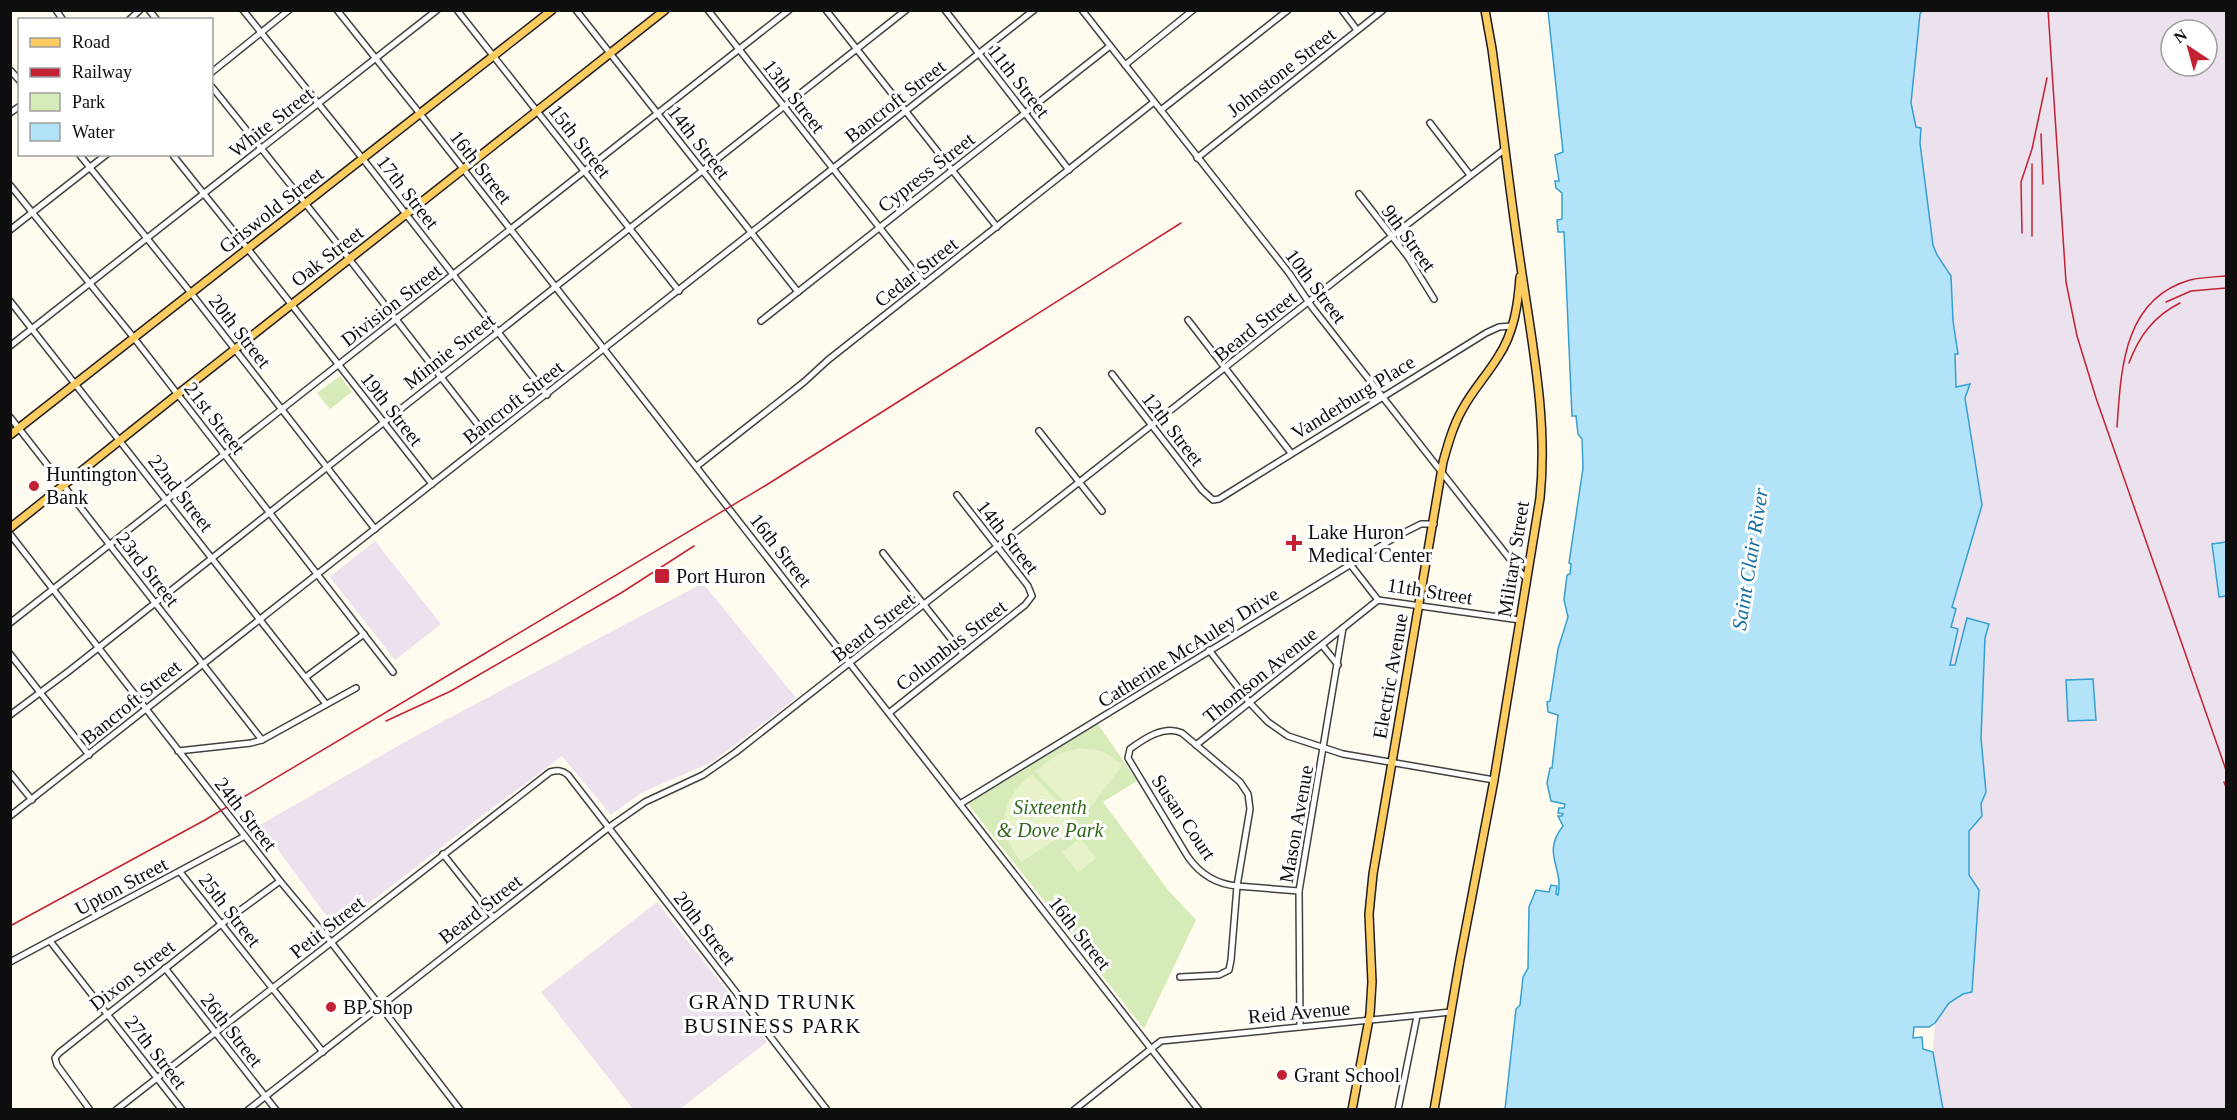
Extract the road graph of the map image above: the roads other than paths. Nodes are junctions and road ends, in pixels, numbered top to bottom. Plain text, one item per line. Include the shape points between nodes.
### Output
1 (243, 10) edge
2 (290, 10) edge
3 (337, 10) edge
4 (436, 10) edge
5 (457, 10) edge
6 (552, 10) edge
7 (576, 10) edge
8 (665, 10) edge
9 (708, 10) edge
10 (789, 10) edge
11 (826, 10) edge
12 (906, 10) edge
13 (945, 10) edge
14 (1034, 10) edge
15 (1082, 10) edge
16 (1193, 10) edge
17 (1288, 10) edge
18 (1342, 10) edge
19 (1383, 10) edge
20 (1485, 10) edge
21 (1357, 30) junction
22 (261, 33) junction
23 (1110, 46) junction
24 (857, 49) junction
25 (739, 50) junction
26 (610, 54) junction
27 (979, 55) junction
28 (494, 56) junction
29 (376, 58) junction
30 (1125, 65) junction
31 (213, 71) edge
32 (213, 88) edge
33 (1154, 102) junction
34 (318, 104) junction
35 (784, 107) junction
36 (1161, 110) junction
37 (537, 111) junction
38 (906, 112) junction
39 (1025, 113) junction
40 (420, 114) junction
41 (657, 114) junction
42 (1430, 123) dead end
43 (261, 149) junction
44 (1505, 149) junction
45 (81, 156) edge
46 (105, 156) edge
47 (174, 156) edge
48 (1197, 158) junction
49 (363, 159) junction
50 (90, 168) junction
51 (463, 169) junction
52 (833, 169) junction
53 (1069, 170) junction
54 (702, 171) junction
55 (952, 171) junction
56 (584, 172) junction
57 (1470, 175) junction
58 (10, 185) edge
59 (204, 194) junction
60 (1359, 194) dead end
61 (306, 204) junction
62 (33, 213) junction
63 (406, 214) junction
64 (997, 227) junction
65 (629, 228) junction
66 (879, 228) junction
67 (511, 229) junction
68 (10, 230) edge
69 (752, 233) junction
70 (1392, 236) junction
71 (147, 238) junction
72 (248, 249) junction
73 (349, 259) junction
74 (1521, 266) junction
75 (454, 275) junction
76 (90, 283) junction
77 (924, 284) junction
78 (555, 286) junction
79 (679, 291) junction
80 (798, 292) junction
81 (191, 293) junction
82 (1434, 299) dead end
83 (10, 301) edge
84 (1309, 301) junction
85 (292, 304) junction
86 (396, 320) junction
87 (1188, 320) dead end
88 (761, 321) dead end
89 (1513, 324) junction
90 (33, 328) junction
91 (498, 331) junction
92 (1531, 333) junction
93 (134, 338) junction
94 (10, 346) edge
95 (235, 349) junction
96 (605, 349) junction
97 (339, 365) junction
98 (1225, 369) junction
99 (1112, 374) dead end
100 (441, 377) junction
101 (76, 383) junction
102 (177, 394) junction
103 (547, 395) junction
104 (1382, 397) junction
105 (282, 410) junction
106 (10, 417) edge
107 (383, 422) junction
108 (1152, 426) junction
109 (19, 428) junction
110 (1040, 431) dead end
111 (10, 435) edge
112 (120, 439) junction
113 (489, 439) junction
114 (1291, 453) junction
115 (225, 455) junction
116 (697, 466) junction
117 (326, 467) junction
118 (1442, 472) junction
119 (1080, 483) junction
120 (64, 484) junction
121 (432, 484) junction
122 (957, 495) dead end
123 (168, 500) junction
124 (1213, 500) joint
125 (1102, 511) dead end
126 (270, 512) junction
127 (1434, 524) junction
128 (10, 528) edge
129 (375, 529) junction
130 (10, 534) edge
131 (110, 545) junction
132 (998, 548) junction
133 (883, 553) dead end
134 (212, 557) junction
135 (1350, 564) junction
136 (318, 574) junction
137 (1527, 579) junction
138 (54, 590) junction
139 (1031, 599) joint
140 (1378, 600) junction
141 (155, 602) junction
142 (1419, 604) junction
143 (925, 605) junction
144 (260, 619) junction
145 (1520, 620) junction
146 (10, 623) edge
147 (1343, 628) junction
148 (364, 633) junction
149 (1322, 645) junction
150 (98, 648) junction
151 (1209, 650) junction
152 (10, 654) edge
153 (963, 654) junction
154 (203, 664) junction
155 (851, 664) junction
156 (1338, 665) junction
157 (393, 672) dead end
158 (306, 677) junction
159 (356, 688) dead end
160 (40, 692) junction
161 (1249, 702) junction
162 (326, 704) junction
163 (146, 708) junction
164 (889, 713) junction
165 (10, 715) edge
166 (262, 740) junction
167 (1196, 745) junction
168 (1324, 748) junction
169 (178, 751) junction
170 (89, 754) junction
171 (1127, 754) joint
172 (1393, 762) junction
173 (557, 770) joint
174 (10, 773) edge
175 (1494, 780) junction
176 (32, 800) junction
177 (960, 804) junction
178 (10, 816) edge
179 (608, 828) junction
180 (244, 836) junction
181 (443, 854) junction
182 (180, 872) junction
183 (280, 881) junction
184 (1237, 886) junction
185 (1299, 891) junction
186 (493, 917) junction
187 (220, 925) junction
188 (50, 941) junction
189 (331, 942) junction
190 (10, 962) edge
191 (165, 968) junction
192 (1180, 977) dead end
193 (273, 988) junction
194 (380, 1005) junction
195 (1451, 1012) junction
196 (107, 1014) junction
197 (1417, 1016) junction
198 (1369, 1020) junction
199 (1300, 1027) junction
200 (216, 1033) junction
201 (1151, 1048) junction
202 (323, 1052) junction
203 (158, 1078) junction
204 (265, 1096) junction
205 (90, 1110) edge
206 (116, 1110) edge
207 (182, 1110) edge
208 (248, 1110) edge
209 (276, 1110) edge
210 (460, 1110) edge
211 (827, 1110) edge
212 (1074, 1110) edge
213 (1199, 1110) edge
214 (1352, 1110) edge
215 (1398, 1110) edge
216 (1434, 1110) edge

1 - 22 street, 17th Street
2 - 22 street
3 - 29 street, 16th Street
4 - 29 street, White Street
5 - 28 street, 15th Street
6 - 28 main road, Griswold Street
7 - 26 street, 14th Street
8 - 26 main road, Oak Street
9 - 25 street, 13th Street
10 - 25 street, Division Street
11 - 24 street
12 - 24 street, Minnie Street
13 - 27 street, 11th Street
14 - 27 street, Bancroft Street
15 - 23 street, 10th Street
16 - 30 street
17 - 36 street
18 - 21 street
19 - 21 street, Johnstone Street
20 - 44 main road, Military Street
21 - 48 street, Johnstone Street
22 - 31 street
22 - 34 street, 17th Street
23 - 30 street, 10th Street
23 - 39 street, Cypress Street
24 - 35 street, Minnie Street
24 - 38 street
25 - 35 street, 13th Street
25 - 41 street, Division Street
26 - 37 main road, Oak Street
26 - 41 street, 14th Street
27 - 38 street, Bancroft Street
27 - 39 street, 11th Street
28 - 37 street, 15th Street
28 - 40 main road, Griswold Street
29 - 34 street, White Street
29 - 40 street, 16th Street
30 - 33 street, 10th Street
32 - 43 street
33 - 36 street, 10th Street
33 - 53 street, Cedar Street
34 - 43 street, White Street
34 - 49 street, 17th Street
35 - 52 street, 13th Street
35 - 54 street, Minnie Street
36 - 48 street, 10th Street
37 - 51 main road, Oak Street
37 - 56 street, 15th Street
38 - 52 street, Bancroft Street
38 - 55 street
39 - 53 street, 11th Street
39 - 55 street, Cypress Street
40 - 49 main road, Griswold Street
40 - 51 street, 16th Street
41 - 54 street, 14th Street
41 - 56 street, Division Street
42 - 57 street
43 - 59 street, White Street
43 - 61 street
44 - 57 street, Beard Street
44 - 74 main road, Military Street
45 - 50 street, 20th Street
46 - 50 street
47 - 59 street, 19th Street
48 - 84 street, 10th Street
49 - 61 main road, Griswold Street
49 - 63 street, 17th Street
50 - 62 street
50 - 71 street, 20th Street
51 - 63 main road, Oak Street
51 - 67 street, 16th Street
52 - 66 street, 13th Street
52 - 69 street, Bancroft Street
53 - 64 street, Cedar Street
54 - 65 street, Minnie Street
54 - 69 street, 14th Street
55 - 64 street
55 - 66 street, Cypress Street
56 - 65 street, 15th Street
56 - 67 street, Division Street
57 - 70 street, Beard Street
58 - 62 street, 21st Street
59 - 71 street, White Street
59 - 72 street, 19th Street
60 - 70 street, 9th Street
61 - 72 main road, Griswold Street
61 - 73 street
62 - 68 street
62 - 76 street, 21st Street
63 - 73 main road, Oak Street
63 - 75 street, 17th Street
64 - 77 street, Cedar Street
65 - 78 street, Minnie Street
65 - 79 street, 15th Street
66 - 77 street, 13th Street
66 - 80 street, Cypress Street
67 - 75 street, Division Street
67 - 78 street, 16th Street
69 - 79 street, Bancroft Street
69 - 80 street, 14th Street
70 - 82 street, 9th Street
70 - 84 street, Beard Street
71 - 76 street, White Street
71 - 81 street, 20th Street
72 - 81 main road, Griswold Street
72 - 85 street, 19th Street
73 - 85 main road, Oak Street
73 - 86 street
74 - 89 main road, Electric Avenue
74 - 92 main road, Military Street
75 - 86 street, Division Street
75 - 91 street, 17th Street
76 - 90 street, White Street
76 - 93 street, 21st Street
77 - 116 street, Cedar Street
78 - 91 street, Minnie Street
78 - 96 street, 16th Street
79 - 96 street, Bancroft Street
80 - 88 street, Cypress Street
81 - 93 main road, Griswold Street
81 - 95 street, 20th Street
83 - 90 street, 22nd Street
84 - 98 street, Beard Street
84 - 104 street, 10th Street
85 - 95 main road, Oak Street
85 - 97 street, 19th Street
86 - 97 street, Division Street
86 - 100 street
87 - 98 street
89 - 92 main road via 1523,323
89 - 104 street, Vanderburg Place via 1493,328
89 - 118 main road, Electric Avenue via 1500,354 1460,414
90 - 94 street, White Street
90 - 101 street, 22nd Street
91 - 100 street, Minnie Street
91 - 103 street, 17th Street
92 - 137 main road, Military Street via 1543,459
93 - 101 main road, Griswold Street
93 - 102 street, 21st Street
95 - 102 main road, Oak Street
95 - 105 street, 20th Street
96 - 103 street, Bancroft Street
96 - 116 street, 16th Street
97 - 105 street, Division Street
97 - 107 street, 19th Street
98 - 108 street, Beard Street
98 - 114 street
99 - 108 street, 12th Street
100 - 107 street, Minnie Street
100 - 113 street
101 - 109 main road, Griswold Street
101 - 112 street, 22nd Street
102 - 112 main road, Oak Street
102 - 115 street, 21st Street
103 - 113 street, Bancroft Street
104 - 114 street, Vanderburg Place
104 - 118 street, 10th Street
105 - 115 street, Division Street
105 - 117 street, 20th Street
106 - 109 street, 23rd Street
107 - 117 street, Minnie Street
107 - 121 street, 19th Street
108 - 119 street, Beard Street
108 - 124 street, 12th Street
109 - 111 main road, Griswold Street
109 - 120 street, 23rd Street
110 - 119 street
112 - 120 main road, Oak Street
112 - 123 street, 22nd Street
113 - 121 street, Bancroft Street
114 - 124 street, Vanderburg Place
115 - 123 street, Division Street
115 - 126 street, 21st Street
116 - 155 street, 16th Street
117 - 126 street, Minnie Street
117 - 129 street, 20th Street
118 - 127 main road, Electric Avenue
118 - 137 street, 10th Street
119 - 125 street
119 - 132 street, Beard Street
120 - 128 main road, Oak Street
120 - 131 street, 23rd Street
121 - 129 street, Bancroft Street
122 - 132 street, 14th Street
123 - 131 street, Division Street
123 - 134 street, 22nd Street
126 - 134 street, Minnie Street
126 - 136 street, 21st Street
127 - 135 street, Catherine McAuley Drive via 1421,524
127 - 142 main road, Electric Avenue
129 - 136 street, Bancroft Street
130 - 138 street, 24th Street
131 - 138 street, Division Street
131 - 141 street, 23rd Street
132 - 139 street, 14th Street via 1032,592
132 - 143 street, Beard Street
133 - 143 street
134 - 141 street, Minnie Street
134 - 144 street, 22nd Street
135 - 140 street, 11th Street
135 - 151 street, Catherine McAuley Drive
136 - 144 street, Bancroft Street
136 - 148 street, 21st Street
137 - 145 main road, Military Street
138 - 146 street, Division Street
138 - 150 street, 24th Street
139 - 153 street, Columbus Street
140 - 142 street, 11th Street
140 - 147 street, Thomson Avenue
141 - 150 street, Minnie Street
141 - 154 street, 23rd Street
142 - 145 street, 11th Street
142 - 172 main road, Electric Avenue
143 - 153 street
143 - 155 street, Beard Street
144 - 154 street, Bancroft Street
144 - 158 street, 22nd Street
145 - 175 main road, Military Street
147 - 149 street, Thomson Avenue
147 - 156 street, Mason Avenue
148 - 157 street, 21st Street
148 - 158 street
149 - 156 street
149 - 161 street, Thomson Avenue
150 - 160 street, Minnie Street
150 - 163 street, 24th Street
151 - 161 street
151 - 177 street, Catherine McAuley Drive
152 - 160 street
153 - 164 street, Columbus Street
154 - 163 street, Bancroft Street
154 - 166 street, 23rd Street
155 - 164 street, 16th Street
155 - 179 street, Beard Street via 716,767 645,802
156 - 168 street, Mason Avenue
158 - 162 street, 22nd Street
159 - 162 street
160 - 165 street, Minnie Street
160 - 170 street
161 - 167 street, Thomson Avenue
161 - 168 street via 1288,736
162 - 166 street
163 - 169 street, 24th Street
163 - 170 street, Bancroft Street
164 - 177 street, 16th Street
166 - 169 street
167 - 171 street, Thomson Avenue via 1182,733 1169,730 1145,740
167 - 184 street via 1240,782 1248,794 1250,808
168 - 172 street
168 - 185 street, Mason Avenue
169 - 180 street, 24th Street
170 - 176 street, Bancroft Street
171 - 184 street, Susan Court via 1193,864 1213,880
172 - 175 street
172 - 198 main road, Electric Avenue via 1370,899
173 - 179 street, 20th Street via 568,775
173 - 181 street, Petit Street
174 - 176 street
175 - 195 main road, Military Street
176 - 178 street, Bancroft Street
177 - 201 street, 16th Street
179 - 186 street, Beard Street
179 - 211 street, 20th Street
180 - 182 street, Upton Street
180 - 183 street, 24th Street
181 - 186 street
181 - 189 street, Petit Street
182 - 187 street, 25th Street
182 - 188 street, Upton Street
183 - 187 street, Dixon Street
183 - 189 street, 24th Street
184 - 185 street, Susan Court
184 - 192 street via 1228,970 1219,975
185 - 199 street, Mason Avenue
186 - 194 street, Beard Street
187 - 191 street, Dixon Street
187 - 193 street, 25th Street
188 - 190 street, Upton Street
188 - 196 street, 27th Street
189 - 193 street, Petit Street
189 - 194 street, 24th Street
191 - 196 street, Dixon Street
191 - 200 street, 26th Street
193 - 200 street, Petit Street
193 - 202 street, 25th Street
194 - 202 street, Beard Street
194 - 210 street, 24th Street
195 - 197 street, Reid Avenue
195 - 216 main road, Military Street
196 - 203 street, 27th Street
196 - 205 street, Dixon Street via 55,1058
197 - 198 street, Reid Avenue
197 - 215 street
198 - 199 street, Reid Avenue
198 - 214 main road, Electric Avenue
199 - 201 street, Reid Avenue via 1161,1041
200 - 203 street, Petit Street
200 - 204 street, 26th Street
201 - 212 street
201 - 213 street, 16th Street
202 - 204 street, Beard Street
203 - 206 street, Petit Street
203 - 207 street, 27th Street
204 - 208 street, Beard Street
204 - 209 street, 26th Street

